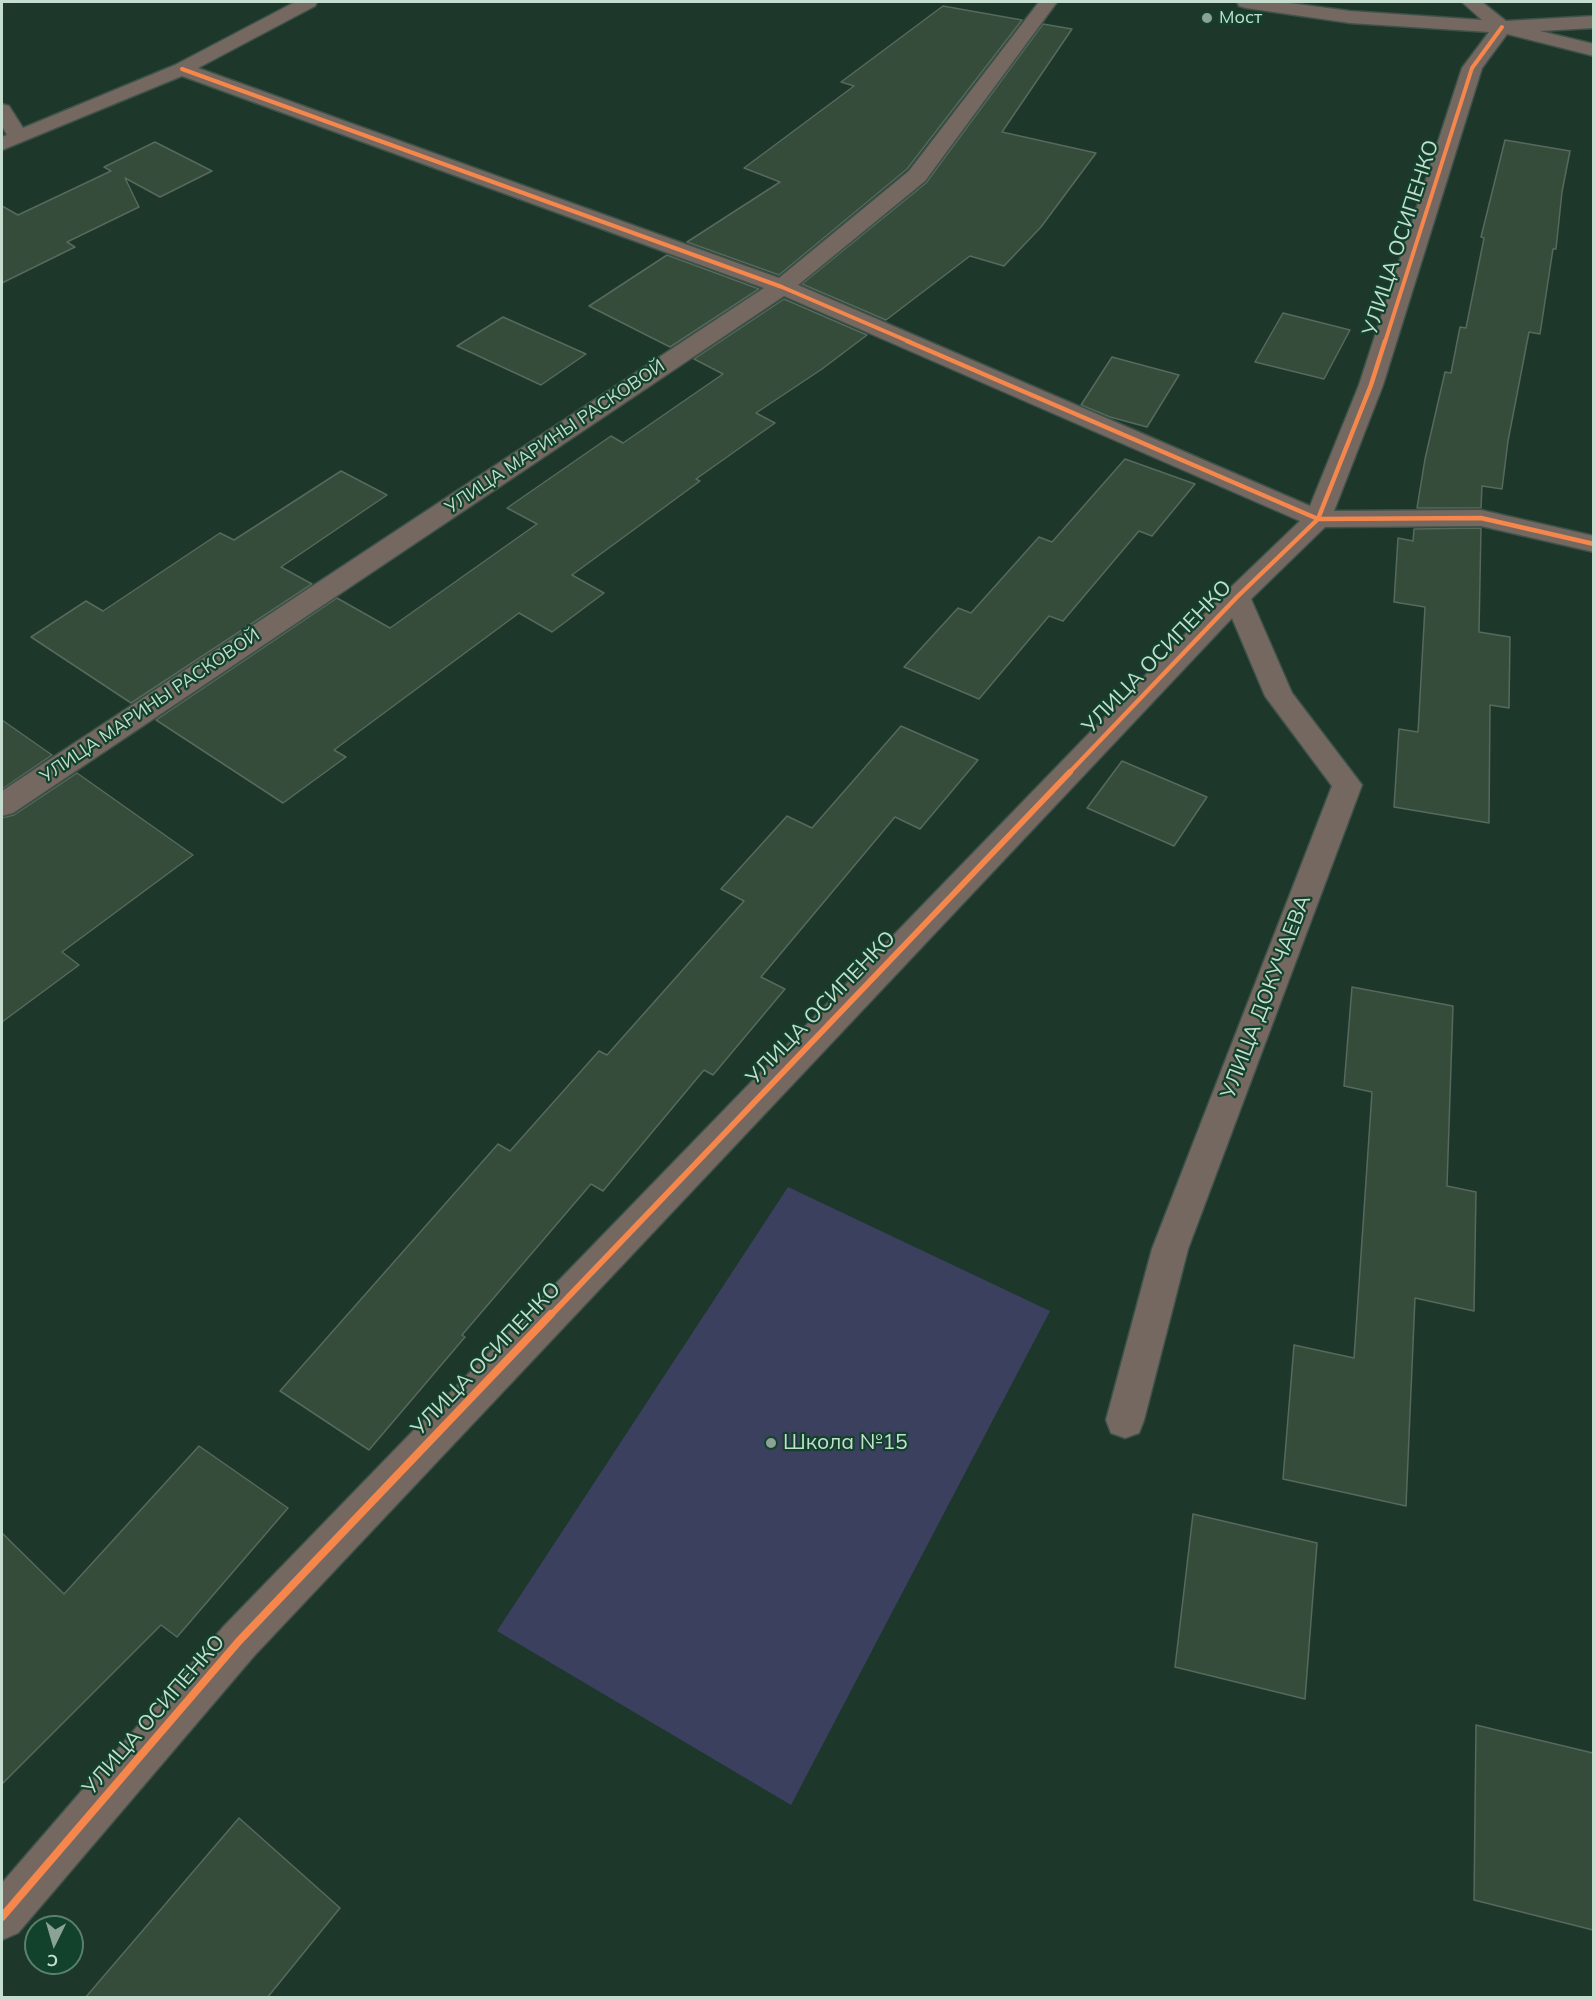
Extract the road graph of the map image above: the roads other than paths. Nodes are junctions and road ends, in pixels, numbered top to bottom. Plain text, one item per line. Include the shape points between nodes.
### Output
1 (308, 2) edge
2 (1048, 2) edge
3 (1246, 2) edge
4 (1471, 2) edge
5 (1593, 22) edge
6 (1502, 27) junction
7 (1593, 50) edge
8 (182, 69) junction
9 (2, 110) edge
10 (10, 140) edge
11 (782, 287) junction
12 (1318, 519) junction
13 (1593, 544) edge
14 (1237, 597) junction
15 (2, 805) edge
16 (1125, 1420) dead end
17 (2, 1917) edge

1 - 8 street
2 - 11 street, УЛИЦА МАРИНЫ РАСКОВОЙ via 917,176
3 - 6 street via 1350,17
4 - 6 street
5 - 6 street
6 - 7 street
6 - 12 street, УЛИЦА ОСИПЕНКО via 1472,68 1371,386
8 - 10 street
8 - 11 street
9 - 10 street
11 - 12 street
11 - 15 street, УЛИЦА МАРИНЫ РАСКОВОЙ
12 - 13 street via 1481,518
12 - 14 street, УЛИЦА ОСИПЕНКО
14 - 16 street, УЛИЦА ДОКУЧАЕВА via 1279,696 1347,785 1170,1249
14 - 17 street, УЛИЦА ОСИПЕНКО via 239,1641

